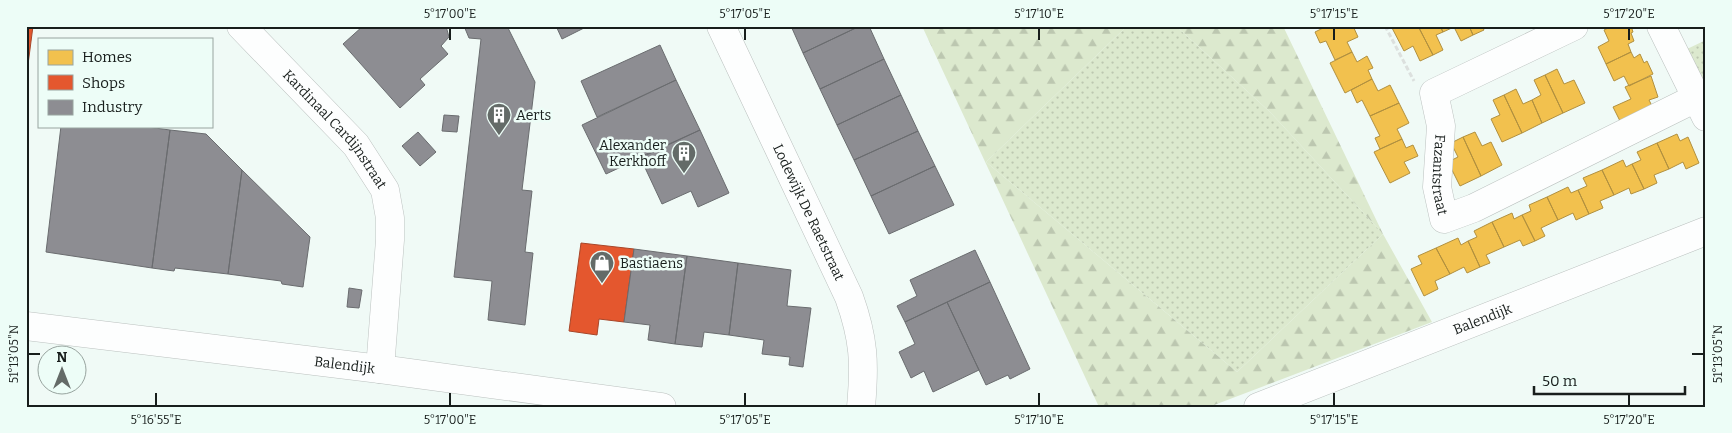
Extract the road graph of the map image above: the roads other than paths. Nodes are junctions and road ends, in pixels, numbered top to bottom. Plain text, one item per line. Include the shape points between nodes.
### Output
1 (241, 26) edge
2 (721, 26) edge
3 (1574, 26) edge
4 (1661, 26) edge
5 (1701, 107) edge
6 (1706, 231) edge
7 (26, 326) edge
8 (380, 369) junction
9 (558, 399) edge
10 (662, 407) edge
11 (861, 407) edge
12 (1258, 407) edge

1 - 8 street, Kardinaal Cardijnstraat via 356,145 385,190 390,240
2 - 11 street, Lodewijk De Raetstraat via 859,324 864,352
3 - 5 street, Fazantstraat via 1434,93 1441,126 1437,187 1444,220
4 - 5 street
6 - 12 street, Balendijk
7 - 8 street, Balendijk
8 - 9 street, Balendijk
9 - 10 street, Balendijk

